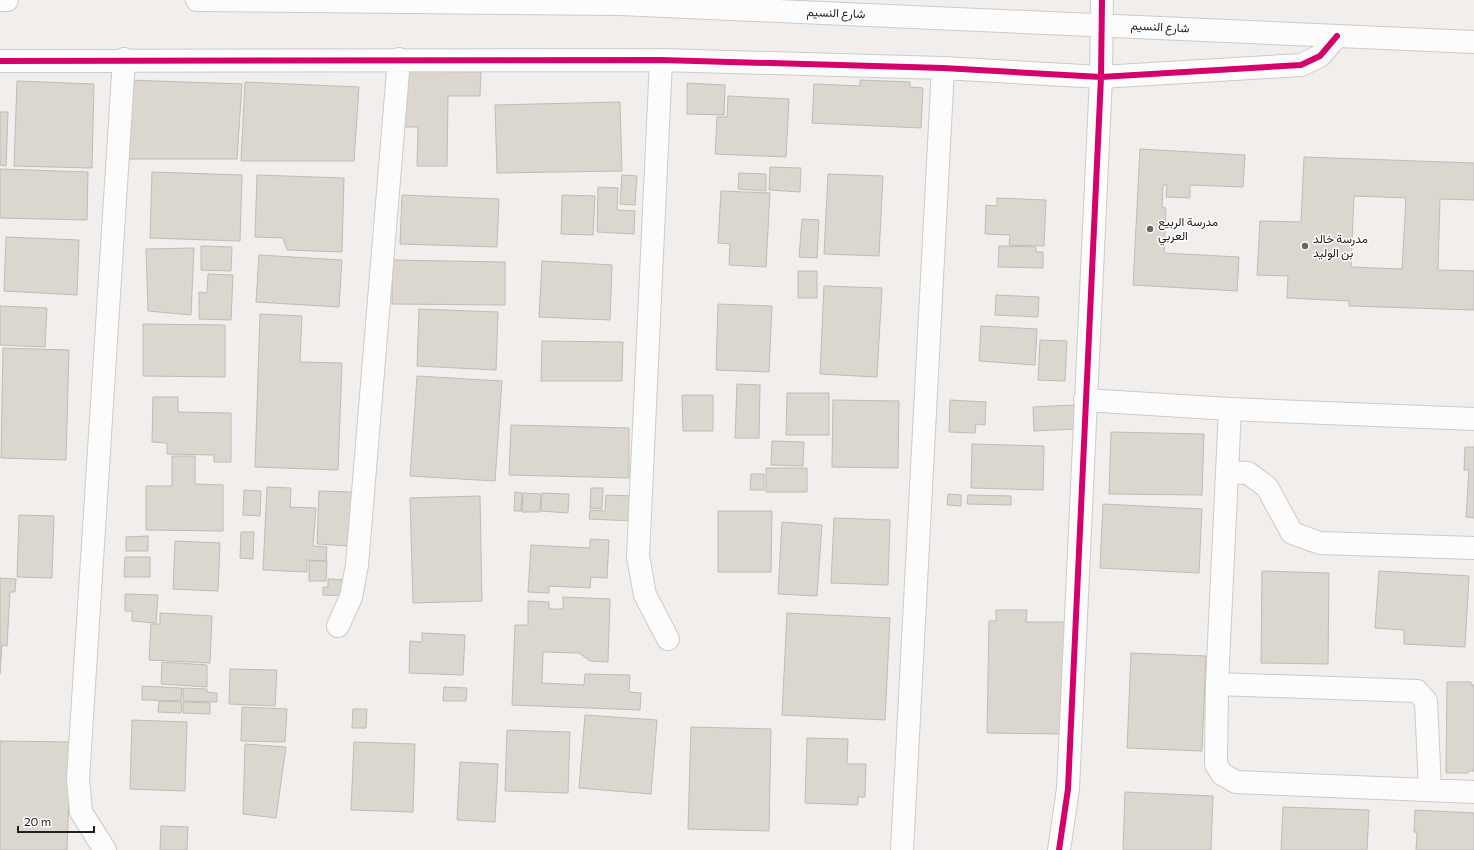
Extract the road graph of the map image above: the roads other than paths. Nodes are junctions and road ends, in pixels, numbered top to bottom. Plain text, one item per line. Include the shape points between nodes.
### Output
1 (0, 0) edge
2 (7, 0) edge
3 (197, 0) edge
4 (1102, 0) edge
5 (1102, 24) junction
6 (1337, 36) junction
7 (1474, 42) edge
8 (124, 59) junction
9 (399, 59) junction
10 (661, 60) junction
11 (0, 61) edge
12 (943, 68) junction
13 (1101, 77) junction
14 (1085, 400) junction
15 (1230, 409) junction
16 (1474, 419) edge
17 (1227, 472) junction
18 (1474, 548) edge
19 (338, 626) dead end
20 (668, 639) dead end
21 (1217, 684) junction
22 (1430, 789) junction
23 (1474, 792) edge
24 (105, 850) edge
25 (902, 850) edge
26 (1059, 850) edge

1 - 2 street
3 - 5 street, شارع النسيم via 620,4
4 - 5 street
5 - 6 street, شارع النسيم
5 - 13 street
6 - 7 street, شارع النسيم
6 - 13 street via 1320,56 1296,66
8 - 9 street
8 - 11 street
8 - 24 street via 78,779 81,812
9 - 10 street
9 - 19 street via 357,565 351,597
10 - 12 street
10 - 20 street via 638,556 645,595
12 - 13 street
12 - 25 street
13 - 14 street
14 - 15 street
14 - 26 street via 1068,789
15 - 16 street
15 - 17 street
17 - 18 street via 1248,473 1267,487 1292,533 1320,543
17 - 21 street
21 - 22 street via 1417,691 1426,701
21 - 22 street via 1216,764 1222,774 1236,782
22 - 23 street

